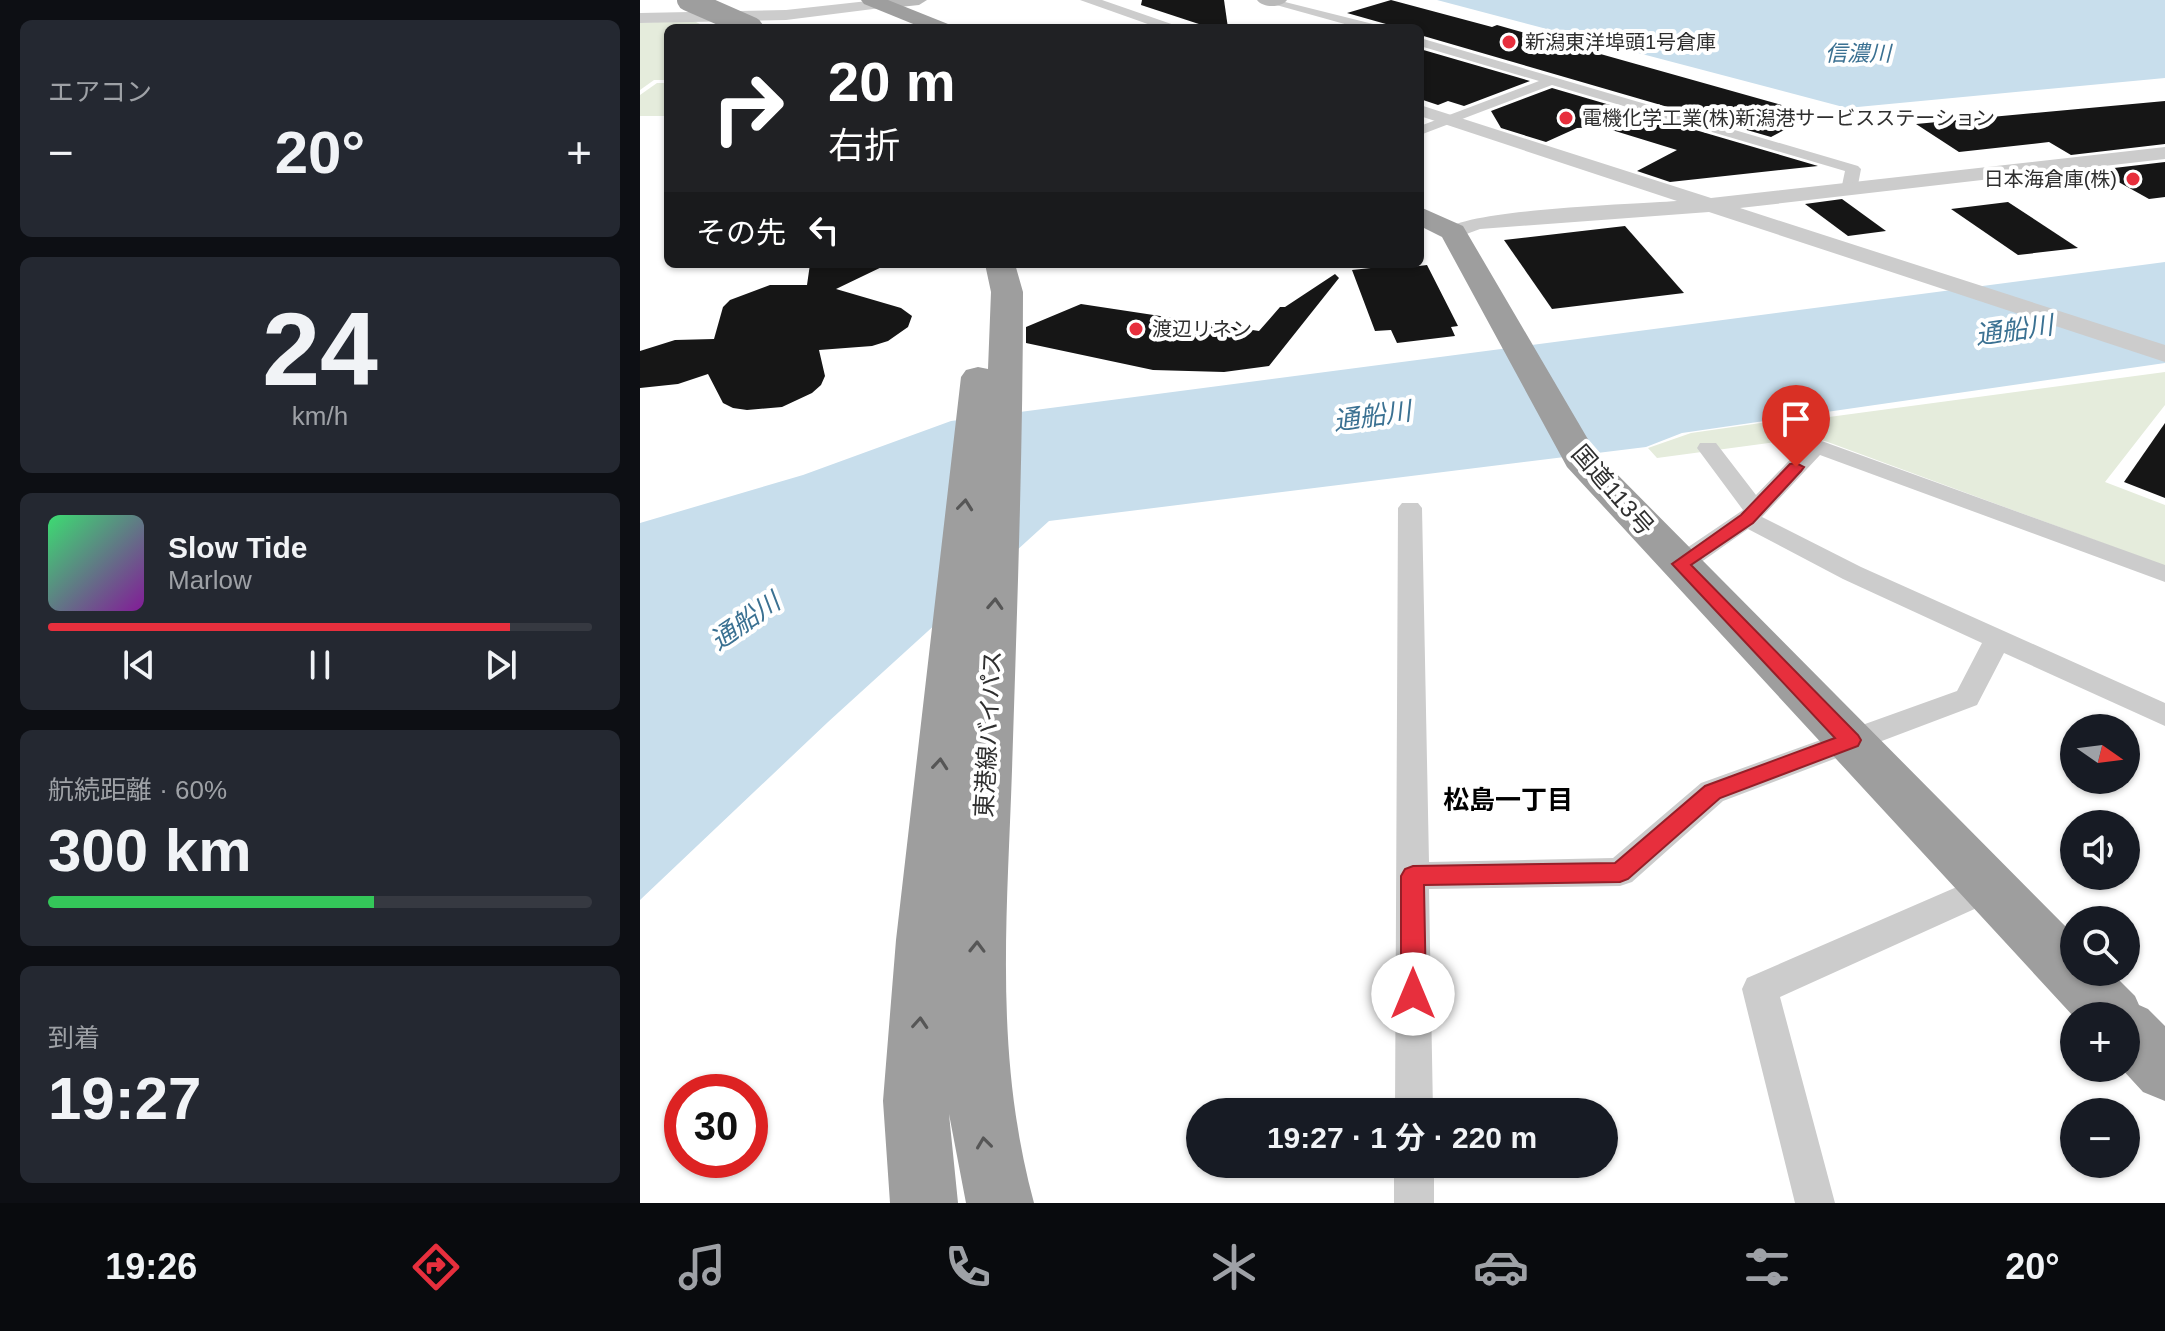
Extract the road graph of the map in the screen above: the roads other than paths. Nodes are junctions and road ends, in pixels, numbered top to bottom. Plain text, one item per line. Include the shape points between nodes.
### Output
1 (688, 0) edge
2 (730, 0) edge
3 (919, 0) edge
4 (1087, 0) edge
5 (1266, 0) edge
6 (1279, 0) edge
7 (876, 2) edge
8 (640, 18) edge
9 (1349, 21) junction
10 (743, 24) edge
11 (771, 24) edge
12 (931, 24) edge
13 (1162, 24) edge
14 (1339, 24) edge
15 (1359, 24) edge
16 (1424, 43) edge
17 (1551, 81) junction
18 (1424, 111) edge
19 (1447, 119) junction
20 (1424, 129) edge
21 (2165, 153) edge
22 (1849, 190) junction
23 (1710, 205) junction
24 (1424, 217) edge
25 (1453, 232) junction
26 (978, 268) edge
27 (1001, 268) edge
28 (2165, 354) edge
29 (1708, 448) dead end
30 (1410, 508) dead end
31 (1751, 515) junction
32 (1681, 564) junction
33 (2165, 574) edge
34 (1997, 640) junction
35 (2165, 715) edge
36 (1850, 740) junction
37 (1413, 876) junction
38 (1989, 887) junction
39 (2100, 1002) edge
40 (2140, 1044) edge
41 (2165, 1070) edge
42 (1414, 1098) edge
43 (915, 1101) junction
44 (1414, 1178) edge
45 (903, 1203) edge
46 (924, 1203) edge
47 (1000, 1203) edge
48 (1414, 1203) edge
49 (1815, 1203) edge

1 - 10 highway, bridge
2 - 11 highway
3 - 7 main road
4 - 13 street
5 - 6 main road
5 - 9 street
7 - 8 street via 786,15
7 - 12 highway
9 - 14 street
9 - 15 street
16 - 17 street
17 - 19 street
17 - 22 street via 1853,169
18 - 19 street
19 - 20 street
19 - 23 street
21 - 22 street
22 - 23 street
23 - 25 street via 1477,223
23 - 28 street
24 - 25 highway
25 - 32 highway, 国道113号 via 1580,459
43 -> 26 highway, 東港線バイパス via 980,352
47 -> 27 highway, 東港線バイパス via 986,1159 976,1081 977,934 1006,355 1007,292
29 - 31 street
30 - 37 street
31 - 32 street
31 - 33 street via 1816,446
31 - 34 street via 1852,573
32 - 36 highway, 国道113号
34 - 35 street
34 - 36 street via 1967,698
36 - 37 street via 1712,792 1620,872
36 - 38 highway, 国道113号
37 - 42 street
38 - 39 highway, 国道113号
38 - 49 street via 1760,989
40 - 41 highway
43 - 45 street
43 - 46 highway, 東港線バイパス
44 - 48 street

